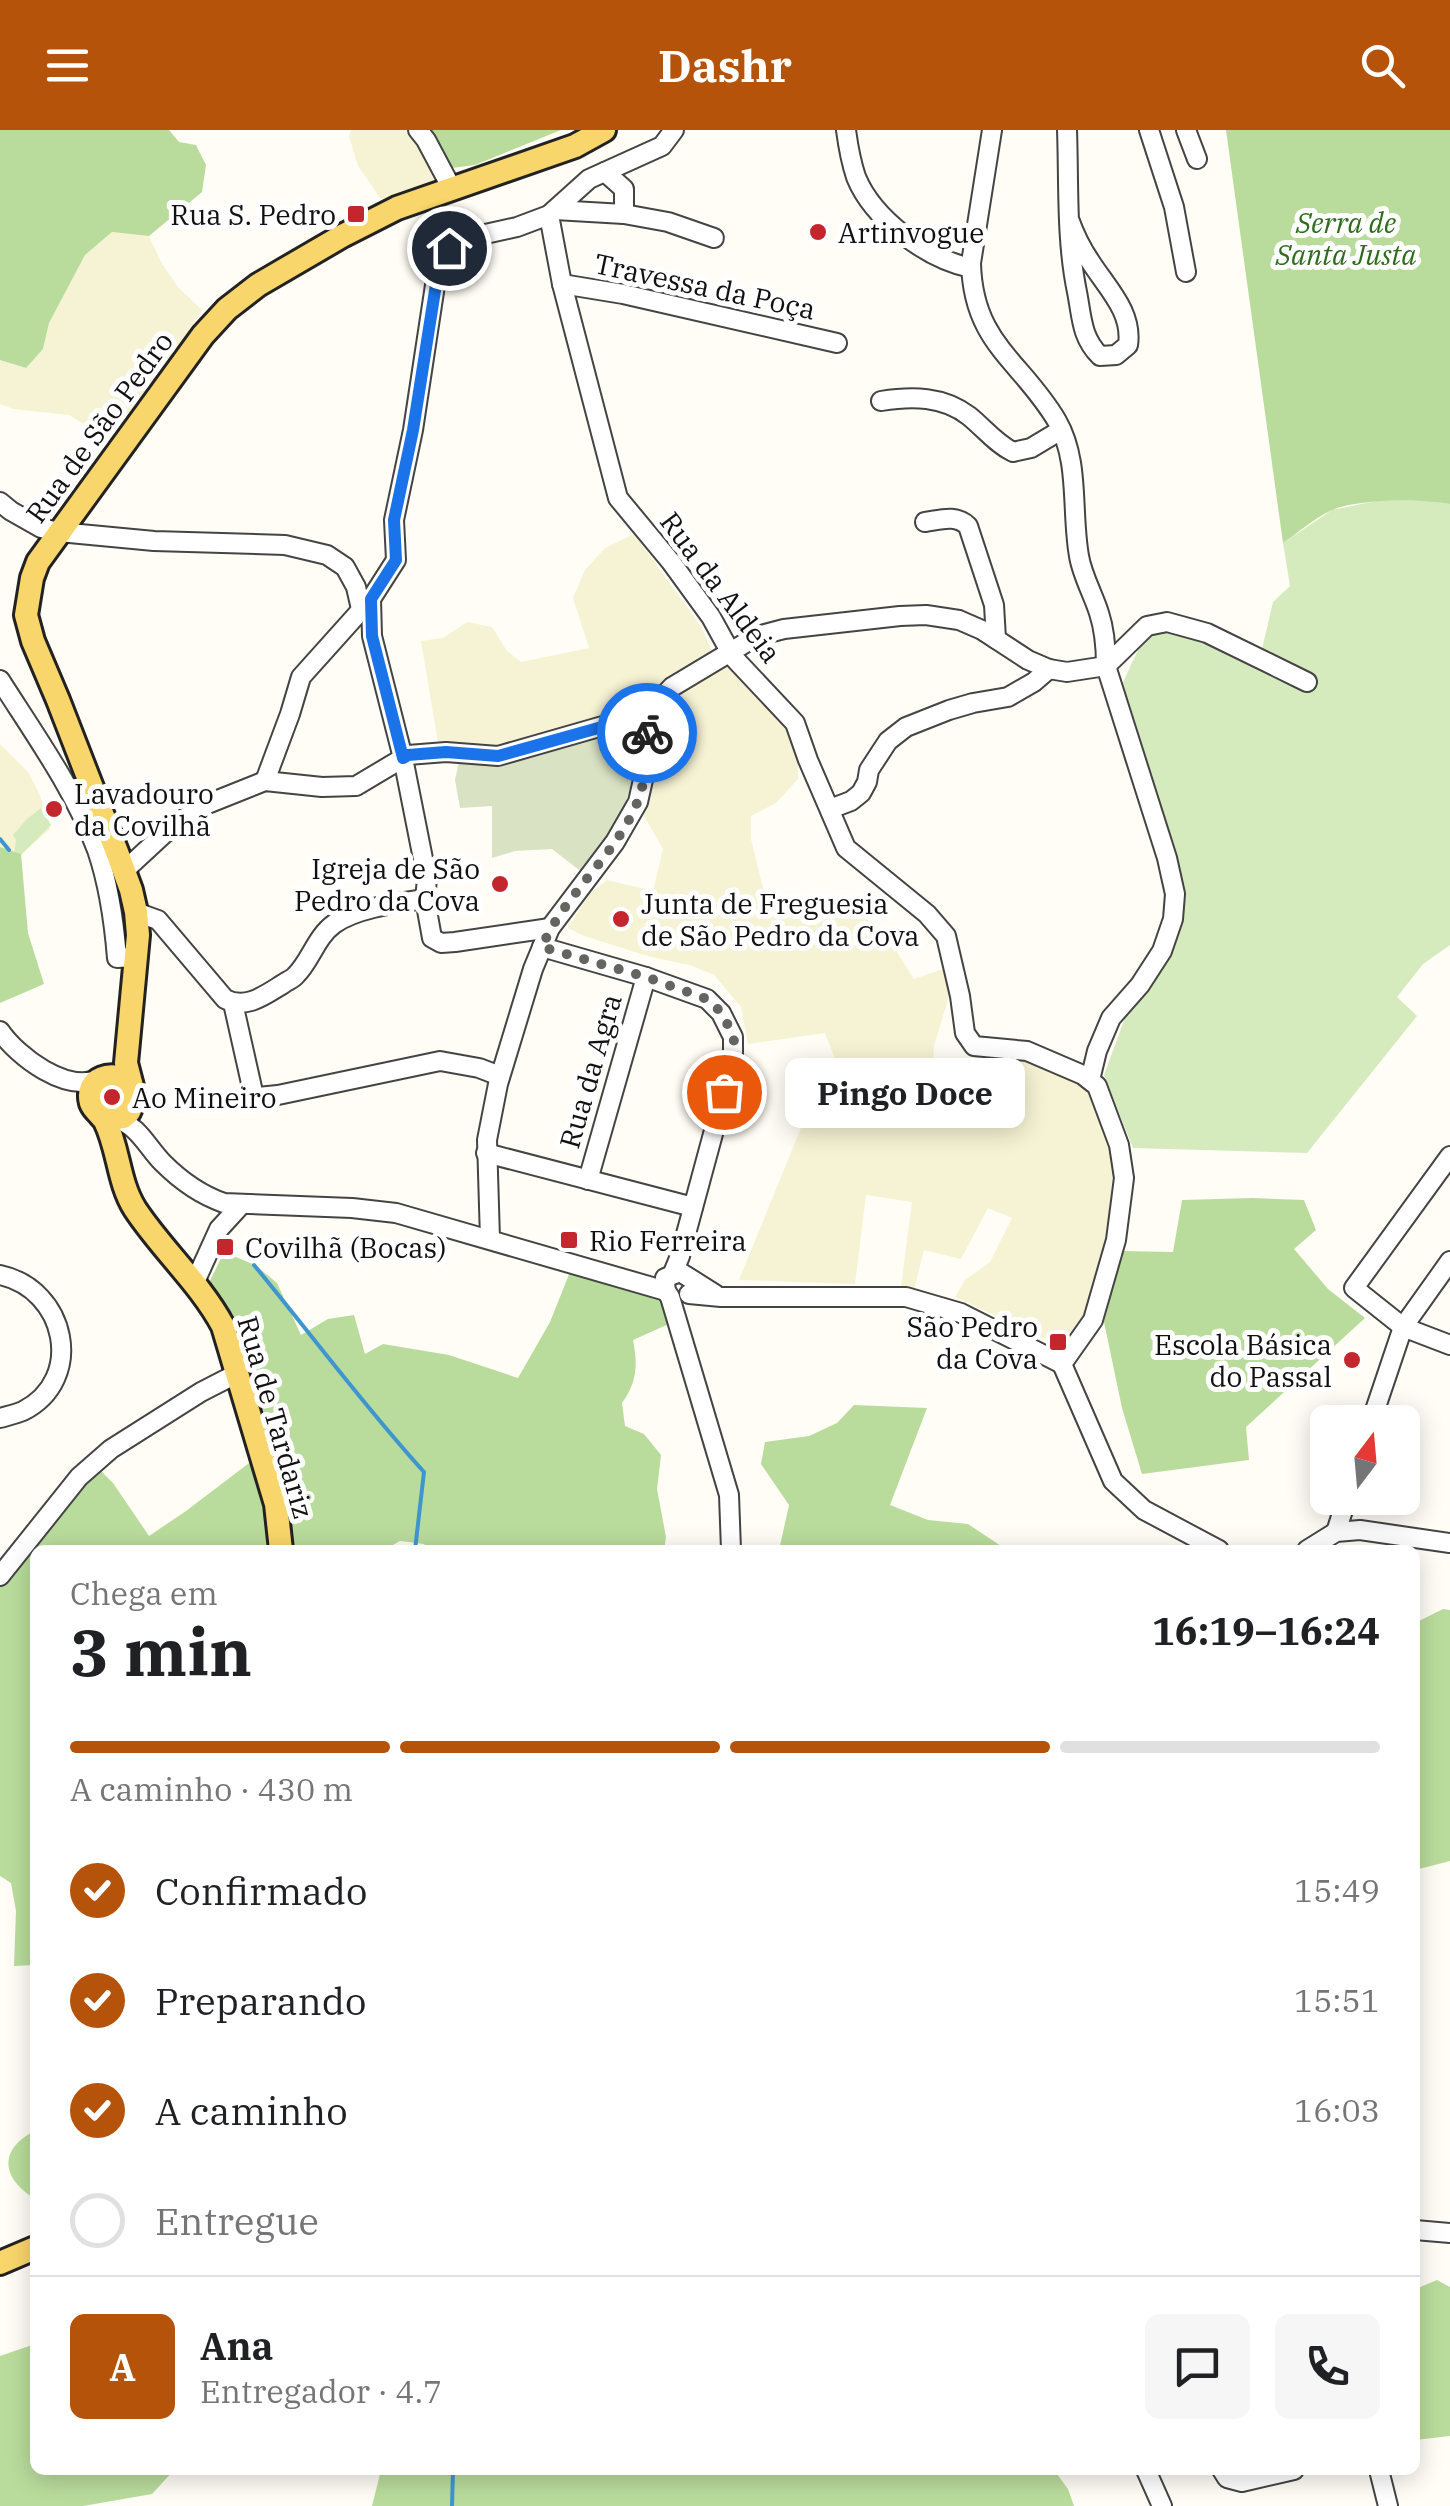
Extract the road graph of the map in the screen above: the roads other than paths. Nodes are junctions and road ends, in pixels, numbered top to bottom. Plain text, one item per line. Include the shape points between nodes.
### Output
1 (418, 130) edge
2 (604, 130) edge
3 (846, 130) edge
4 (992, 130) edge
5 (1067, 130) edge
6 (1149, 130) edge
7 (1186, 130) edge
8 (672, 131) edge
9 (1197, 159) dead end
10 (604, 172) junction
11 (451, 188) junction
12 (552, 213) junction
13 (624, 214) junction
14 (1069, 219) junction
15 (714, 238) dead end
16 (971, 268) junction
17 (1186, 272) dead end
18 (562, 284) junction
19 (837, 343) dead end
20 (881, 401) dead end
21 (1061, 430) junction
22 (0, 502) edge
23 (925, 522) dead end
24 (59, 532) junction
25 (396, 560) junction
26 (345, 567) junction
27 (366, 604) junction
28 (996, 639) junction
29 (729, 652) junction
30 (1106, 666) junction
31 (1049, 670) junction
32 (0, 680) edge
33 (1308, 682) dead end
34 (654, 706) junction
35 (403, 758) junction
36 (265, 782) junction
37 (830, 810) junction
38 (124, 871) junction
39 (425, 899) junction
40 (136, 912) junction
41 (550, 928) junction
42 (542, 947) junction
43 (136, 957) junction
44 (646, 977) junction
45 (233, 1003) junction
46 (0, 1031) edge
47 (126, 1045) junction
48 (52, 1074) junction
49 (500, 1076) junction
50 (102, 1078) junction
51 (1090, 1080) junction
52 (115, 1106) junction
53 (486, 1153) junction
54 (1450, 1156) edge
55 (588, 1180) junction
56 (241, 1205) junction
57 (693, 1207) junction
58 (490, 1239) junction
59 (1450, 1261) edge
60 (0, 1275) edge
61 (679, 1282) junction
62 (194, 1284) junction
63 (1403, 1326) junction
64 (1450, 1345) edge
65 (1062, 1364) junction
66 (238, 1373) junction
67 (1377, 1405) edge
68 (0, 1418) edge
69 (1342, 1515) edge
70 (1336, 1532) junction
71 (1450, 1542) edge
72 (280, 1545) edge
73 (731, 1545) edge
74 (1210, 1545) edge
75 (1314, 1545) edge
76 (0, 1576) edge
77 (1420, 2230) edge
78 (1450, 2233) edge
79 (30, 2250) edge
80 (0, 2263) edge
81 (1148, 2475) edge
82 (1225, 2475) edge
83 (1272, 2475) edge
84 (1380, 2475) edge
85 (1162, 2506) edge
86 (1388, 2506) edge

1 - 11 street
2 - 11 main road, Rua de São Pedro
3 - 16 street via 857,178 876,208 920,247
4 - 16 street
5 - 14 street
6 - 17 street
7 - 9 street
8 - 10 street via 662,146
10 - 12 street
10 - 13 street via 624,189
11 - 24 main road, Rua de São Pedro via 342,236 227,309
12 - 13 street
12 - 18 street, Rua da Aldeia
12 - 25 street via 463,239 440,259 394,520
13 - 15 street
14 - 14 street via 1082,328 1100,356 1116,354 1128,346 1125,313
16 - 21 street via 977,307 992,340
18 - 19 street, Travessa da Poça
18 - 29 street, Rua da Aldeia via 618,498 711,616
20 - 21 street via 906,397 951,404 1013,452
21 - 30 street via 1072,468 1080,561 1100,615
22 - 24 street
23 - 28 street via 954,518 968,526 994,605
24 - 26 street via 285,545 327,555
24 - 38 main road, Rua de São Pedro via 38,562 26,615
25 - 26 street via 373,573
25 - 27 street
26 - 27 street
27 - 35 street
27 - 36 street via 301,677
28 - 29 street via 959,620 913,616 784,629
28 - 31 street
29 - 34 street
29 - 37 street, Rua da Aldeia via 796,722
30 - 31 street
30 - 33 street via 1146,626 1168,622 1207,633
30 - 51 street via 1175,894 1162,951 1112,1018
31 - 37 street via 1008,698 949,710 906,728 888,741 861,793
32 - 43 street via 57,768 97,850 117,958
34 - 35 street via 634,718 498,756 446,752
34 - 41 street via 638,802
35 - 36 street via 356,786
35 - 39 street
36 - 38 street via 200,806
37 - 51 street, Rua da Aldeia via 846,848 946,936 965,1033 974,1046 1027,1051
38 - 40 main road, Rua de São Pedro
39 - 41 street via 432,938 441,943
39 - 45 street via 334,923 296,976 261,998
40 - 43 main road, Rua de São Pedro
40 - 45 street via 158,920
41 - 42 street
42 - 44 street
42 - 49 street
43 - 47 main road, Rua de São Pedro
44 - 55 street, Rua da Agra
44 - 57 street via 707,999 734,1037
45 - 49 street via 258,1097 440,1061
46 - 48 street
47 - 50 main road, Rua de São Pedro
47 - 52 main road, Rua de São Pedro
48 - 50 street via 81,1084
48 - 52 street via 70,1092
49 - 53 street
50 - 52 main road, Rua de São Pedro via 91,1090
50 - 52 main road via 119,1076
51 - 65 street via 1119,1145 1124,1178 1116,1240 1092,1320
52 - 56 street via 194,1188
52 - 62 main road, Rua de Tardariz via 114,1151 125,1189
53 - 55 street
53 - 58 street
54 - 63 street via 1354,1288
55 - 57 street
56 - 58 street via 396,1213
56 - 62 street via 219,1229
57 - 61 street
58 - 61 street via 640,1282
59 - 63 street
60 - 68 street via 46,1302 62,1340 52,1383 40,1399
61 - 65 street via 722,1297 906,1297 961,1313
61 - 73 street via 684,1339 730,1495
62 - 66 main road, Rua de Tardariz via 223,1326
63 - 64 street
63 - 67 street
65 - 74 street via 1113,1481 1144,1510
66 - 72 main road, Rua de Tardariz via 276,1504
66 - 76 street via 111,1450 79,1477
69 - 70 street
70 - 71 street
70 - 75 street
77 - 78 street
79 - 80 main road
81 - 85 street
82 - 83 street via 1242,2482
84 - 86 street

